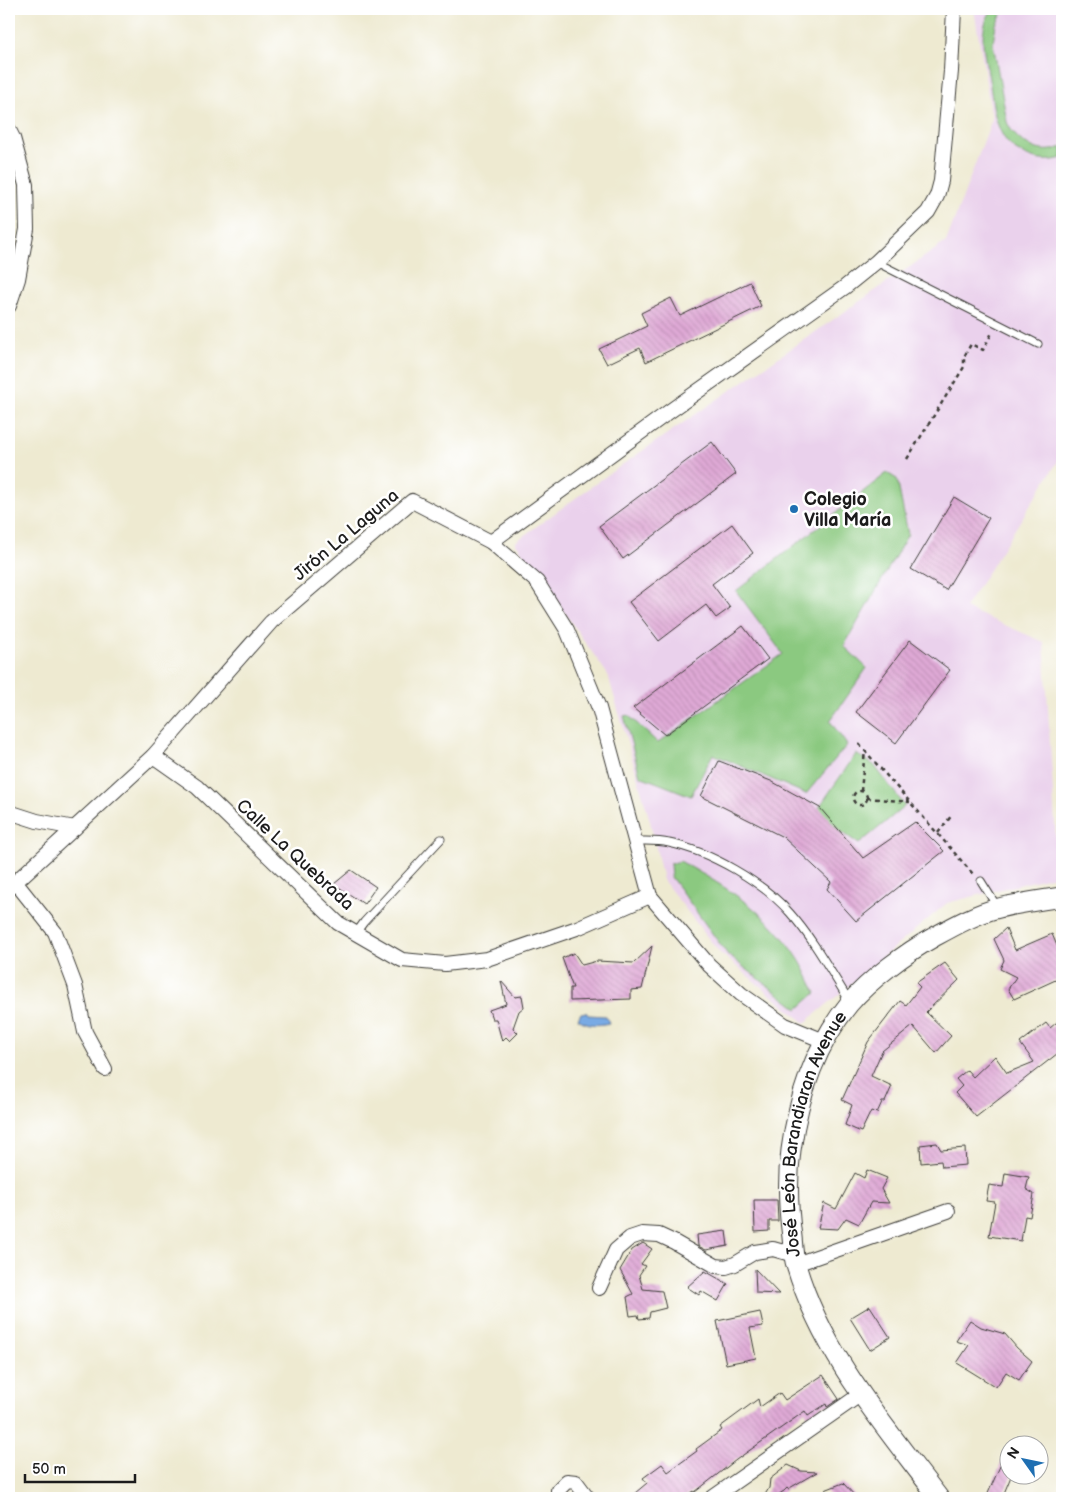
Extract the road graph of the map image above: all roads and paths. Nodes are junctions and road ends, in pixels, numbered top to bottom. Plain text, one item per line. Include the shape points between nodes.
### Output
1 (954, 9) edge
2 (9, 130) edge
3 (876, 262) junction
4 (9, 306) edge
5 (998, 324) junction
6 (1038, 344) dead end
7 (907, 459) dead end
8 (491, 542) junction
9 (859, 744) dead end
10 (865, 750) junction
11 (153, 756) junction
12 (862, 791) junction
13 (867, 798) junction
14 (910, 802) junction
15 (9, 812) edge
16 (952, 815) dead end
17 (75, 828) junction
18 (938, 833) junction
19 (441, 839) dead end
20 (634, 841) junction
21 (973, 874) dead end
22 (981, 881) dead end
23 (12, 885) edge
24 (650, 896) junction
25 (1062, 897) edge
26 (998, 908) junction
27 (356, 933) junction
28 (850, 1003) junction
29 (824, 1041) junction
30 (105, 1069) dead end
31 (948, 1211) dead end
32 (795, 1259) junction
33 (599, 1288) dead end
34 (861, 1394) junction
35 (558, 1498) edge
36 (588, 1498) edge
37 (712, 1498) edge
38 (939, 1498) edge

1 - 3 street via 943,163 937,196 928,212
2 - 4 street via 26,185 27,229 18,279
3 - 5 lane
3 - 8 street
5 - 6 lane
5 - 7 path via 983,350 972,344 964,357 964,367
8 - 11 street, Jirón La Laguna via 412,501 271,622
8 - 20 street, Jirón La Laguna via 537,582 566,630 599,708
9 - 10 path
10 - 12 path
10 - 14 path
11 - 17 street, Jirón La Laguna
11 - 27 street, Calle La Quebrada via 197,787 338,923
12 - 13 path
12 - 13 path via 854,795 855,802 865,803
13 - 14 path
14 - 18 path
15 - 17 street
16 - 18 path
17 - 23 street, Jirón La Laguna
18 - 21 path
19 - 27 lane
20 - 24 street, Jirón La Laguna
20 - 28 lane via 668,842 700,852 757,884 790,912
22 - 26 lane
23 - 30 street via 56,932 75,985 86,1032
24 - 27 street, Calle La Quebrada via 577,928 487,959 445,964 402,960
24 - 29 street, Jirón La Laguna via 709,965 741,994 785,1025
25 - 26 street, José León Barandiaran Avenue
26 - 28 street, José León Barandiaran Avenue via 952,927 920,945 880,974
28 - 29 street, José León Barandiaran Avenue
29 - 32 street, José León Barandiaran Avenue via 804,1092 793,1137 789,1211
31 - 32 street
32 - 33 street via 773,1249 755,1252 726,1267 716,1266 659,1235 642,1234 630,1238 616,1250
32 - 34 street, José León Barandiaran Avenue via 816,1320 834,1355
34 - 37 street
34 - 38 street, José León Barandiaran Avenue
35 - 36 street via 558,1490 567,1481 576,1482

